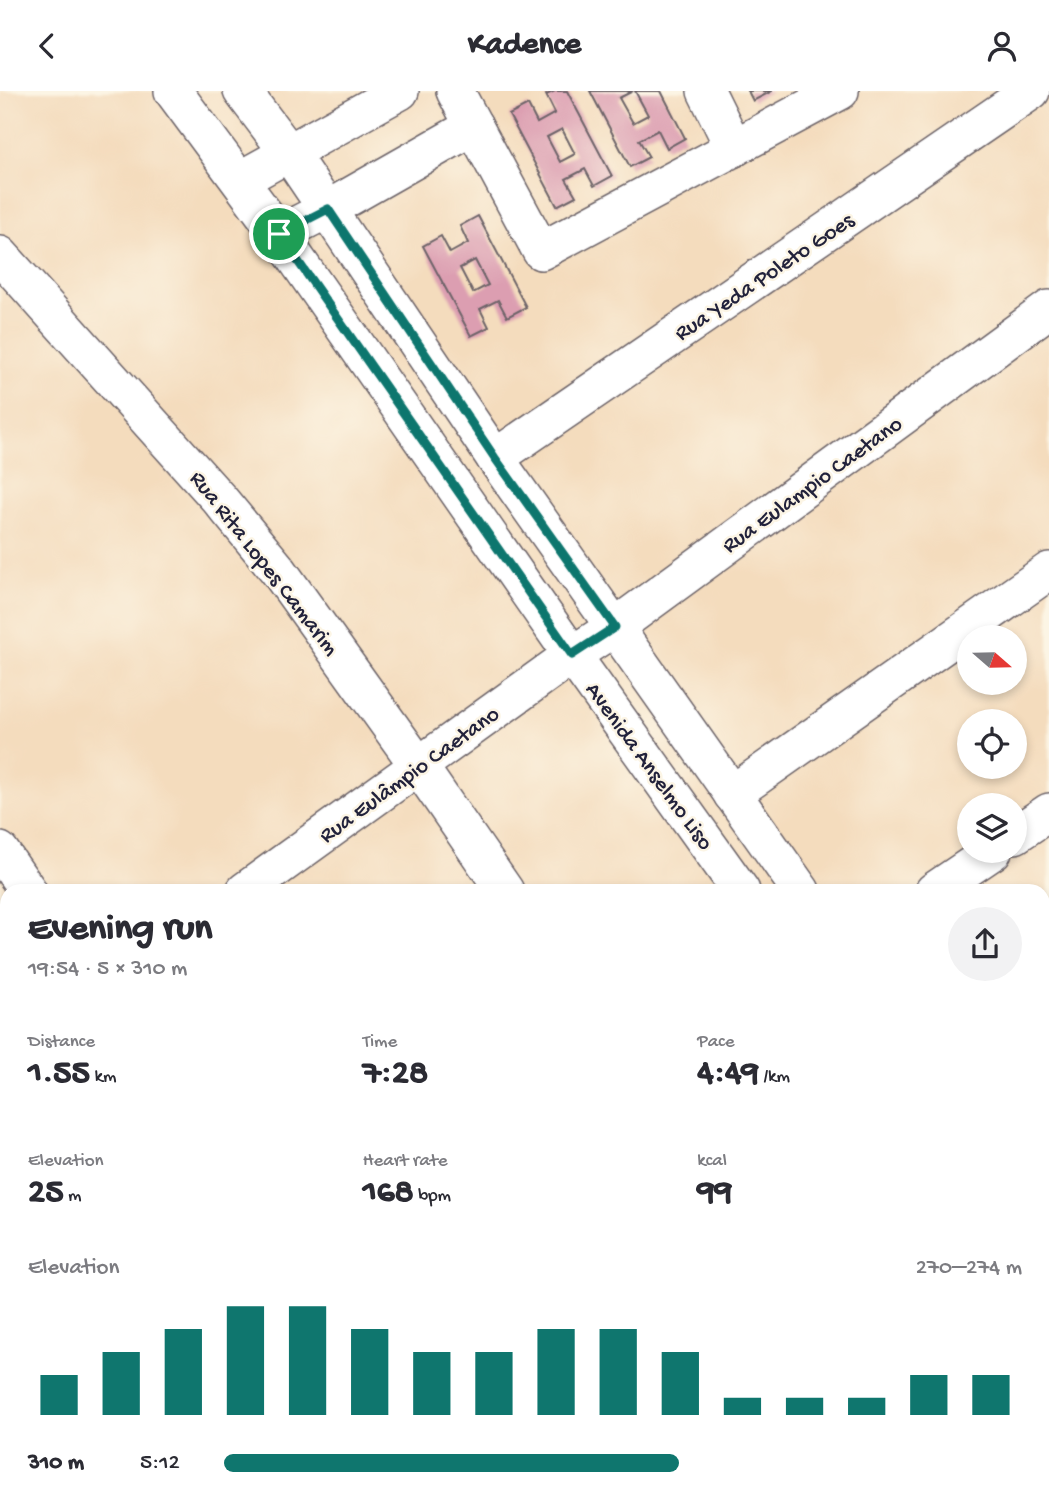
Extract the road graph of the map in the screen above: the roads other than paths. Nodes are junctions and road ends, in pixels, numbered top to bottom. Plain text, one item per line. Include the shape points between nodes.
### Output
1 (173, 91) edge
2 (242, 91) edge
3 (400, 91) edge
4 (455, 91) edge
5 (706, 91) edge
6 (840, 91) edge
7 (1031, 91) edge
8 (474, 126) junction
9 (734, 148) junction
10 (289, 153) junction
11 (240, 180) junction
12 (328, 209) junction
13 (279, 234) junction
14 (0, 255) edge
15 (1049, 309) edge
16 (495, 458) junction
17 (1049, 571) edge
18 (615, 627) junction
19 (572, 655) junction
20 (418, 765) junction
21 (732, 794) junction
22 (1049, 812) edge
23 (1027, 827) edge
24 (0, 851) edge
25 (975, 863) edge
26 (23, 884) edge
27 (255, 884) edge
28 (500, 884) edge
29 (736, 884) edge
30 (796, 884) edge
31 (944, 884) edge

1 - 11 street, Avenida Anselmo Liso
2 - 10 street
3 - 10 street
4 - 8 street
5 - 9 street
6 - 9 street
7 - 16 street, Rua Yeda Poleto Goes
8 - 9 street via 541,251
8 - 12 street
10 - 11 street
10 - 12 street
11 - 13 street, Avenida Anselmo Liso
12 - 13 street
12 - 16 street
13 - 19 street, Avenida Anselmo Liso
14 - 20 street, Rua Rita Lopes Camarim via 270,560
15 - 18 street, Rua Eulampio Caetano
16 - 18 street
17 - 21 street
18 - 19 street, Rua Eulampio Caetano
18 - 21 street
19 - 20 street, Rua Eulâmpio Caetano
19 - 29 street, Avenida Anselmo Liso
20 - 27 street, Rua Eulâmpio Caetano
20 - 28 street, Rua Rita Lopes Camarim
21 - 30 street
22 - 23 street
24 - 26 street
25 - 31 street

